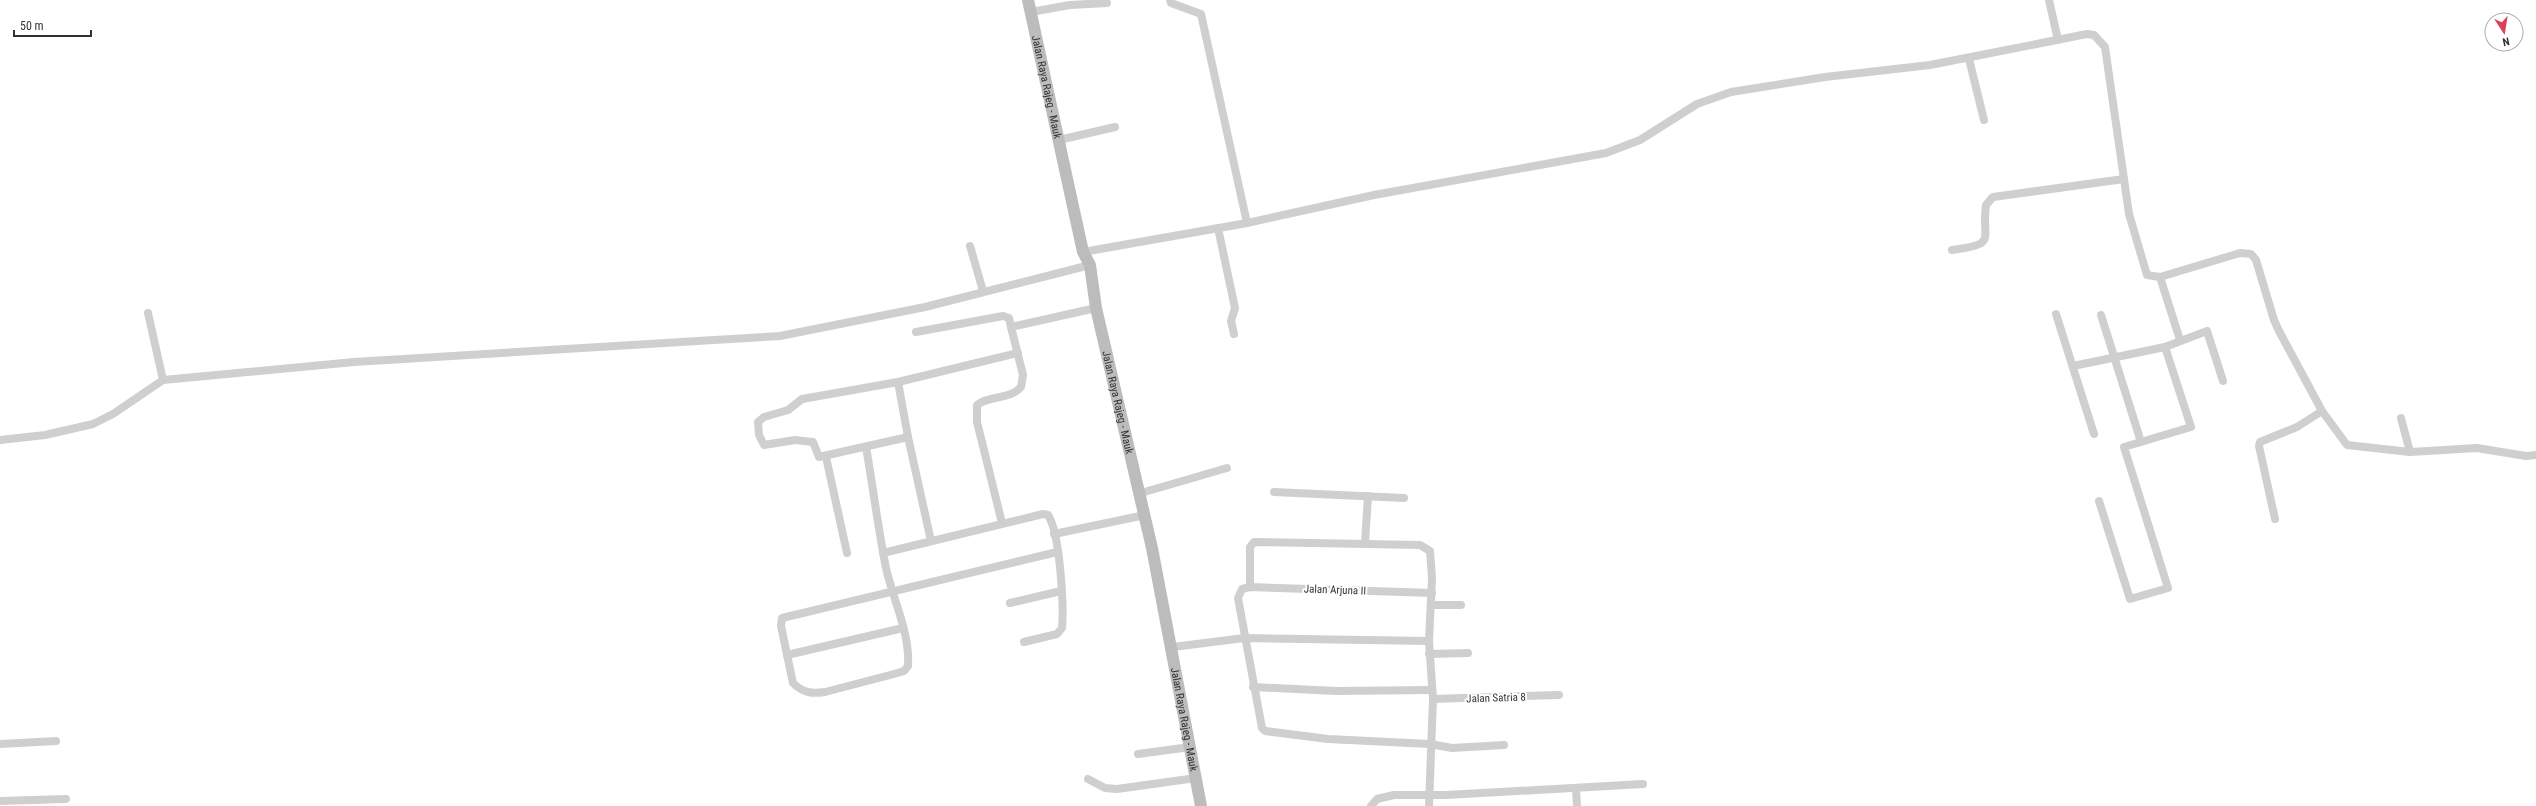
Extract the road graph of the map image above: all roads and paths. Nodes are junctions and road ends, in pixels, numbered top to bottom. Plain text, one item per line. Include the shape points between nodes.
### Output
1 (1028, 0) edge
2 (1170, 0) edge
3 (2049, 0) edge
4 (1107, 3) dead end
5 (1031, 12) junction
6 (2058, 40) junction
7 (1969, 58) junction
8 (1984, 120) dead end
9 (1115, 127) dead end
10 (1060, 140) junction
11 (2124, 179) junction
12 (1248, 223) junction
13 (1218, 228) junction
14 (970, 246) dead end
15 (1952, 250) dead end
16 (1084, 252) junction
17 (1090, 265) junction
18 (2160, 277) junction
19 (983, 291) junction
20 (1096, 308) junction
21 (148, 313) dead end
22 (2056, 314) dead end
23 (2101, 315) dead end
24 (1012, 327) junction
25 (916, 332) dead end
26 (1234, 334) dead end
27 (2180, 340) junction
28 (2165, 346) junction
29 (1018, 353) junction
30 (2114, 357) junction
31 (2072, 366) junction
32 (163, 380) junction
33 (2223, 381) dead end
34 (898, 382) junction
35 (2322, 412) junction
36 (2401, 418) dead end
37 (2094, 434) dead end
38 (908, 437) junction
39 (0, 440) edge
40 (2141, 442) junction
41 (866, 447) junction
42 (2410, 452) junction
43 (2536, 455) edge
44 (826, 457) junction
45 (1227, 468) dead end
46 (1274, 492) dead end
47 (1140, 493) junction
48 (1368, 496) junction
49 (1404, 498) dead end
50 (2099, 501) dead end
51 (1145, 515) junction
52 (2275, 519) dead end
53 (1002, 523) junction
54 (1054, 534) junction
55 (931, 541) junction
56 (1365, 543) junction
57 (1057, 552) junction
58 (848, 553) dead end
59 (883, 553) junction
60 (1250, 587) junction
61 (1062, 592) junction
62 (893, 593) junction
63 (1432, 594) junction
64 (1010, 604) dead end
65 (1432, 605) junction
66 (1461, 605) dead end
67 (903, 628) junction
68 (1244, 638) junction
69 (1429, 641) junction
70 (1024, 642) dead end
71 (1173, 647) junction
72 (1430, 654) junction
73 (1468, 654) dead end
74 (787, 655) junction
75 (1253, 687) junction
76 (1432, 690) junction
77 (1559, 695) dead end
78 (1433, 699) junction
79 (56, 741) dead end
80 (0, 744) edge
81 (1430, 744) junction
82 (1504, 745) dead end
83 (1190, 746) junction
84 (1138, 754) dead end
85 (1088, 778) dead end
86 (1196, 778) junction
87 (1643, 784) dead end
88 (1576, 789) junction
89 (1429, 795) junction
90 (66, 799) dead end
91 (0, 801) edge
92 (1201, 806) edge
93 (1371, 806) edge
94 (1429, 806) edge
95 (1576, 806) edge

1 - 5 main road, Jalan Raya Rajeg - Mauk
2 - 12 street via 1171,3 1200,14
3 - 6 street
4 - 5 street via 1064,5
5 - 10 main road, Jalan Raya Rajeg - Mauk
6 - 7 street
6 - 11 street via 2094,35 2105,47
7 - 8 street
7 - 12 street via 1731,92 1697,104 1640,140 1606,153 1374,195
9 - 10 street
10 - 16 main road, Jalan Raya Rajeg - Mauk
11 - 15 street via 1993,197 1986,204 1987,234 1982,243
11 - 18 street via 2129,214 2144,272
12 - 13 street
13 - 16 street
13 - 26 street via 1235,308 1231,321
14 - 19 street
16 - 17 main road, Jalan Raya Rajeg - Mauk
17 - 19 street
17 - 20 main road, Jalan Raya Rajeg - Mauk
18 - 27 street
18 - 35 street via 2240,253 2251,254 2256,260 2274,320
19 - 32 street via 925,307 780,336 354,362
20 - 24 street
20 - 47 main road, Jalan Raya Rajeg - Mauk
21 - 32 street
22 - 31 street
23 - 30 street
24 - 25 street via 1008,318 1003,316
24 - 29 street
27 - 28 street
27 - 33 street via 2207,332
28 - 30 street
28 - 40 street via 2191,427
29 - 34 street
29 - 53 street via 1023,375 1021,387 1012,394 981,402 975,409
30 - 31 street
30 - 40 street
31 - 37 street
32 - 39 street via 113,414 93,424 44,435
34 - 38 street
34 - 44 street via 802,399 788,410 764,417 758,422 759,435 764,445 795,440 813,442 817,455
35 - 42 street via 2347,445
35 - 52 street via 2297,427 2260,442
36 - 42 street
38 - 41 street
38 - 55 street
40 - 50 street via 2124,447 2168,588 2130,600
41 - 44 street
41 - 59 street
42 - 43 street via 2477,448 2526,456
44 - 58 street
45 - 47 street
46 - 48 street
47 - 51 main road, Jalan Raya Rajeg - Mauk
48 - 49 street
48 - 56 street
51 - 54 street
51 - 71 main road, Jalan Raya Rajeg - Mauk
53 - 54 street via 1048,515
53 - 55 street
54 - 57 street
55 - 59 street
56 - 60 street via 1254,542 1250,547
56 - 63 street via 1420,544 1427,548 1432,560
57 - 61 street
57 - 62 street
59 - 62 street
60 - 63 street, Jalan Arjuna II
60 - 68 street, Jalan Arjuna II via 1239,592 1238,598
61 - 64 street
61 - 70 street via 1061,632
62 - 67 street
62 - 74 street via 782,618 780,622
63 - 65 street
65 - 66 street
65 - 69 street
67 - 74 street
67 - 74 street via 908,659 908,666 904,671 825,692 805,692 793,683
68 - 69 street
68 - 71 street
68 - 75 street
69 - 72 street
71 - 83 main road, Jalan Raya Rajeg - Mauk
72 - 73 street
72 - 76 street
75 - 76 street via 1336,691
75 - 81 street via 1259,722 1266,731 1328,739
76 - 78 street
77 - 78 street, Jalan Satria 8
78 - 81 street
79 - 80 street
81 - 82 street via 1452,748
81 - 89 street
83 - 84 street
83 - 86 main road, Jalan Raya Rajeg - Mauk
85 - 86 street via 1105,788 1117,789
86 - 92 main road, Jalan Raya Rajeg - Mauk
87 - 88 street
88 - 89 street
88 - 95 street
89 - 93 street via 1384,796
89 - 94 street
90 - 91 street

